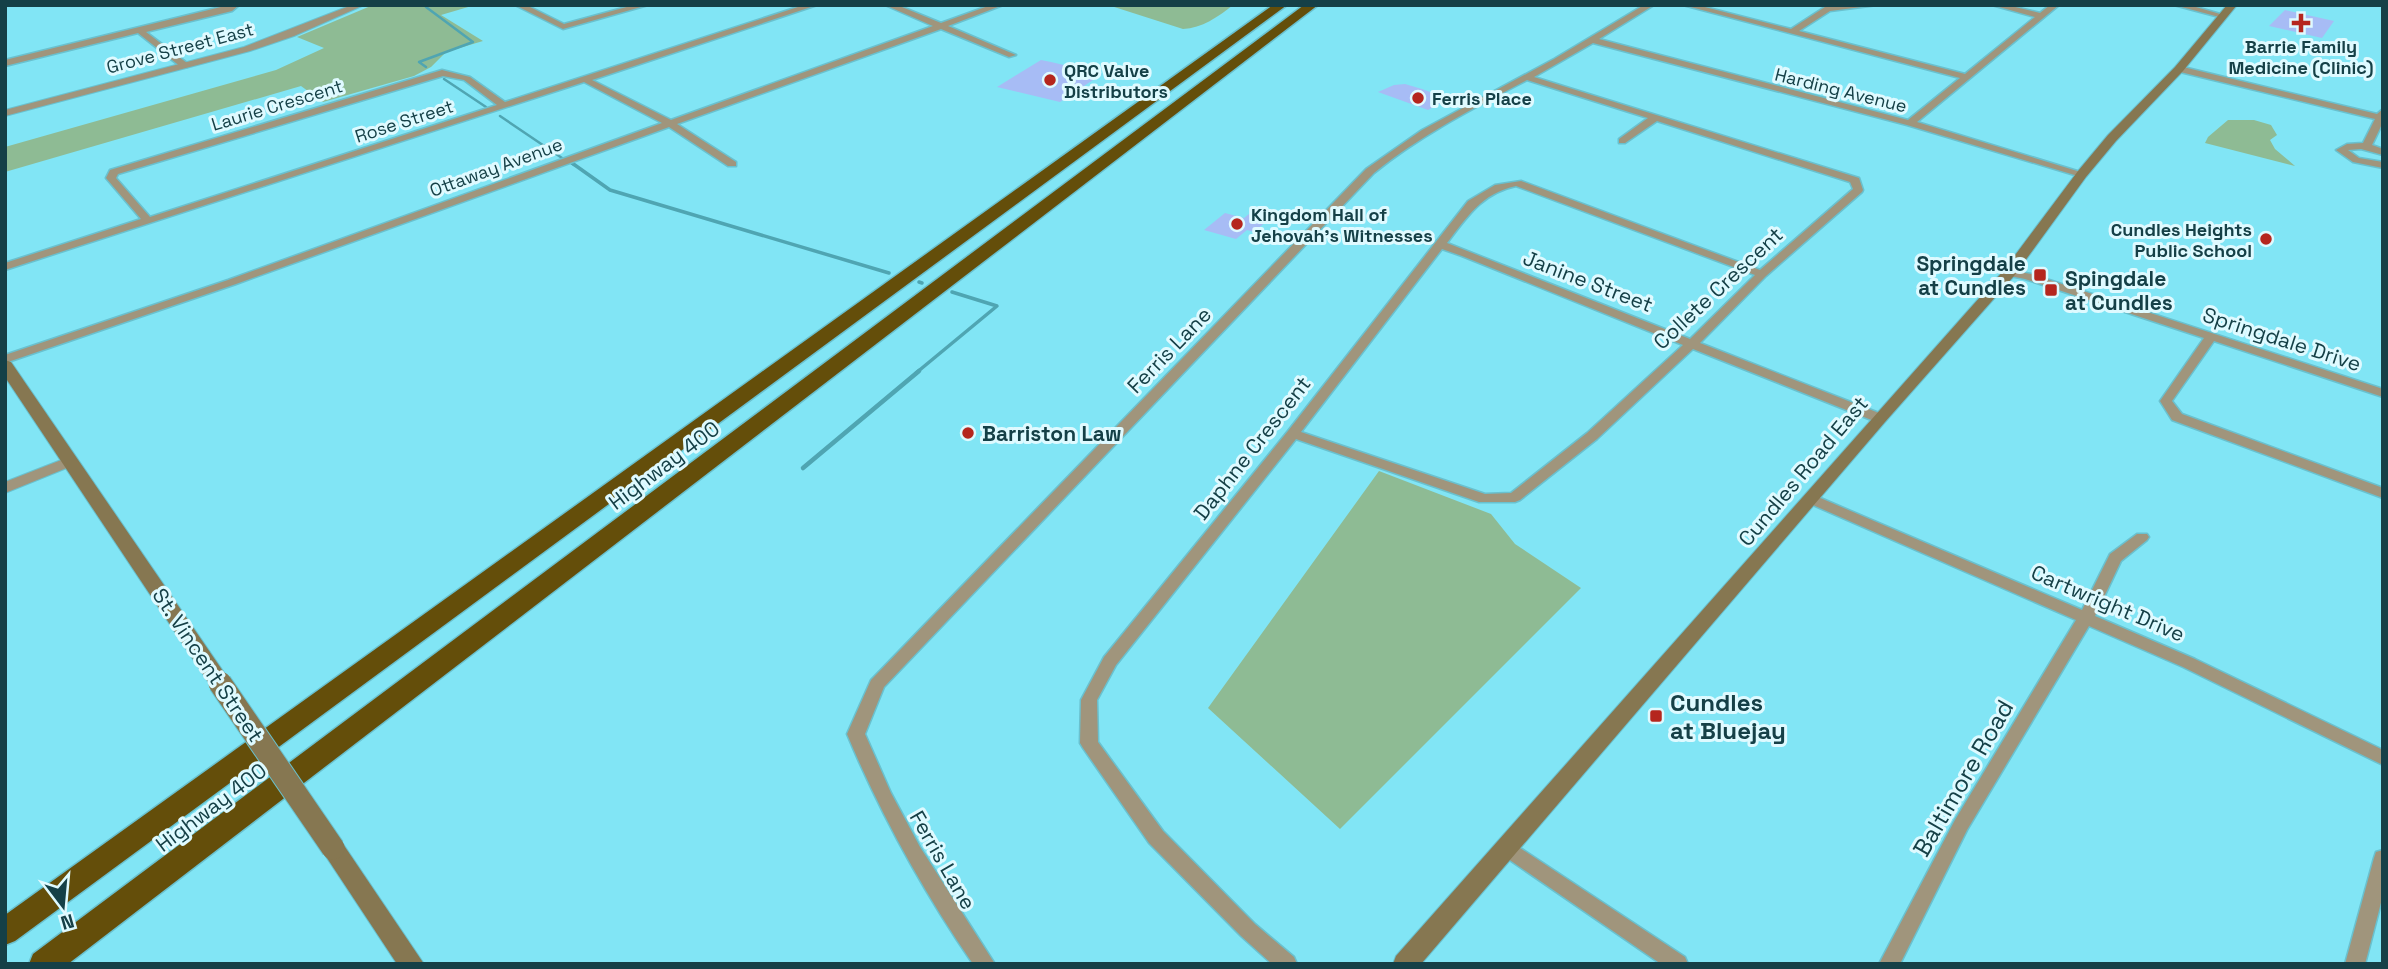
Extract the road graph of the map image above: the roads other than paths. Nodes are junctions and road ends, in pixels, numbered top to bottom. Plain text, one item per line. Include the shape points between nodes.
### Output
1 (235, 5) edge
2 (360, 5) edge
3 (519, 5) edge
4 (644, 5) edge
5 (813, 5) edge
6 (889, 5) edge
7 (999, 5) edge
8 (1281, 5) edge
9 (1312, 5) edge
10 (1650, 5) edge
11 (1687, 5) edge
12 (1873, 5) edge
13 (1996, 5) edge
14 (2056, 5) edge
15 (2178, 5) edge
16 (2232, 5) edge
17 (2042, 16) junction
18 (2223, 16) junction
19 (940, 26) junction
20 (141, 32) junction
21 (1792, 32) junction
22 (1591, 40) junction
23 (1012, 55) dead end
24 (5, 63) edge
25 (184, 65) junction
26 (2179, 69) junction
27 (1526, 77) junction
28 (1965, 77) junction
29 (586, 80) junction
30 (503, 105) junction
31 (5, 113) edge
32 (2382, 116) edge
33 (1655, 118) junction
34 (669, 123) junction
35 (1910, 123) junction
36 (1622, 141) dead end
37 (2366, 146) junction
38 (2383, 152) edge
39 (732, 164) dead end
40 (2383, 165) edge
41 (2082, 174) junction
42 (148, 222) junction
43 (1439, 244) junction
44 (5, 267) edge
45 (2009, 273) junction
46 (1762, 274) junction
47 (2211, 337) junction
48 (1692, 342) junction
49 (5, 359) edge
50 (5, 365) edge
51 (2383, 393) edge
52 (1879, 418) junction
53 (1293, 434) junction
54 (69, 462) junction
55 (5, 488) edge
56 (2383, 493) edge
57 (1811, 499) junction
58 (2142, 537) dead end
59 (2085, 619) junction
60 (2383, 758) edge
61 (1508, 848) junction
62 (2383, 858) edge
63 (5, 932) edge
64 (44, 964) edge
65 (412, 964) edge
66 (985, 964) edge
67 (1287, 964) edge
68 (1405, 964) edge
69 (1678, 964) edge
70 (1889, 964) edge
71 (2355, 964) edge

1 - 20 street
2 - 25 street, Grove Street East via 291,34
3 - 4 street via 563,27
5 - 29 street, Rose Street
6 - 19 street
7 - 19 street, Ottaway Avenue
8 - 63 highway, Highway 400
9 - 64 highway, Highway 400
10 - 22 street, Ferris Lane
11 - 21 street
12 - 21 street via 1828,9
13 - 17 street
14 - 17 street
15 - 18 street
16 - 18 main road, Cundles Road East
17 - 28 street
18 - 26 main road, Cundles Road East
19 - 23 street
19 - 34 street, Ottaway Avenue
20 - 24 street
20 - 25 street
21 - 28 street
22 - 27 street, Ferris Lane
22 - 35 street, Harding Avenue
25 - 31 street, Grove Street East
26 - 32 street
26 - 41 main road, Cundles Road East
27 - 33 street, Collete Crescent
27 - 66 street, Ferris Lane via 1483,98 1370,171 877,684 856,734 876,786 950,916
28 - 35 street
29 - 30 street, Rose Street
29 - 34 street
30 - 42 street, Rose Street
30 - 42 street, Laurie Crescent via 467,78 442,73 114,172 111,178
32 - 37 street
33 - 36 street
33 - 46 street, Collete Crescent via 1855,180 1858,190
34 - 39 street
34 - 49 street, Ottaway Avenue
35 - 41 street, Harding Avenue
37 - 38 street
37 - 40 street via 2341,150 2356,160
41 - 45 main road, Cundles Road East
42 - 44 street, Rose Street
43 - 46 street, Daphne Crescent via 1479,197 1517,183
43 - 48 street, Janine Street
43 - 53 street, Daphne Crescent
45 - 47 street, Springdale Drive
45 - 52 main road, Cundles Road East
46 - 48 street, Collete Crescent
47 - 51 street, Springdale Drive
47 - 56 street via 2166,401 2177,417
48 - 52 street, Janine Street
48 - 53 street, Collete Crescent via 1592,436 1515,497 1485,499
50 - 54 main road, St. Vincent Street
52 - 57 main road, Cundles Road East
53 - 67 street, Daphne Crescent via 1110,661 1089,700 1089,743 1156,838
54 - 55 street
54 - 65 main road, St. Vincent Street, bridge
57 - 59 street, Cartwright Drive
57 - 61 main road, Cundles Road East
58 - 59 street, Baltimore Road via 2115,558
59 - 60 street, Cartwright Drive via 2189,663
59 - 70 street, Baltimore Road via 1961,825
61 - 68 main road, Cundles Road East
61 - 69 street
62 - 71 street

